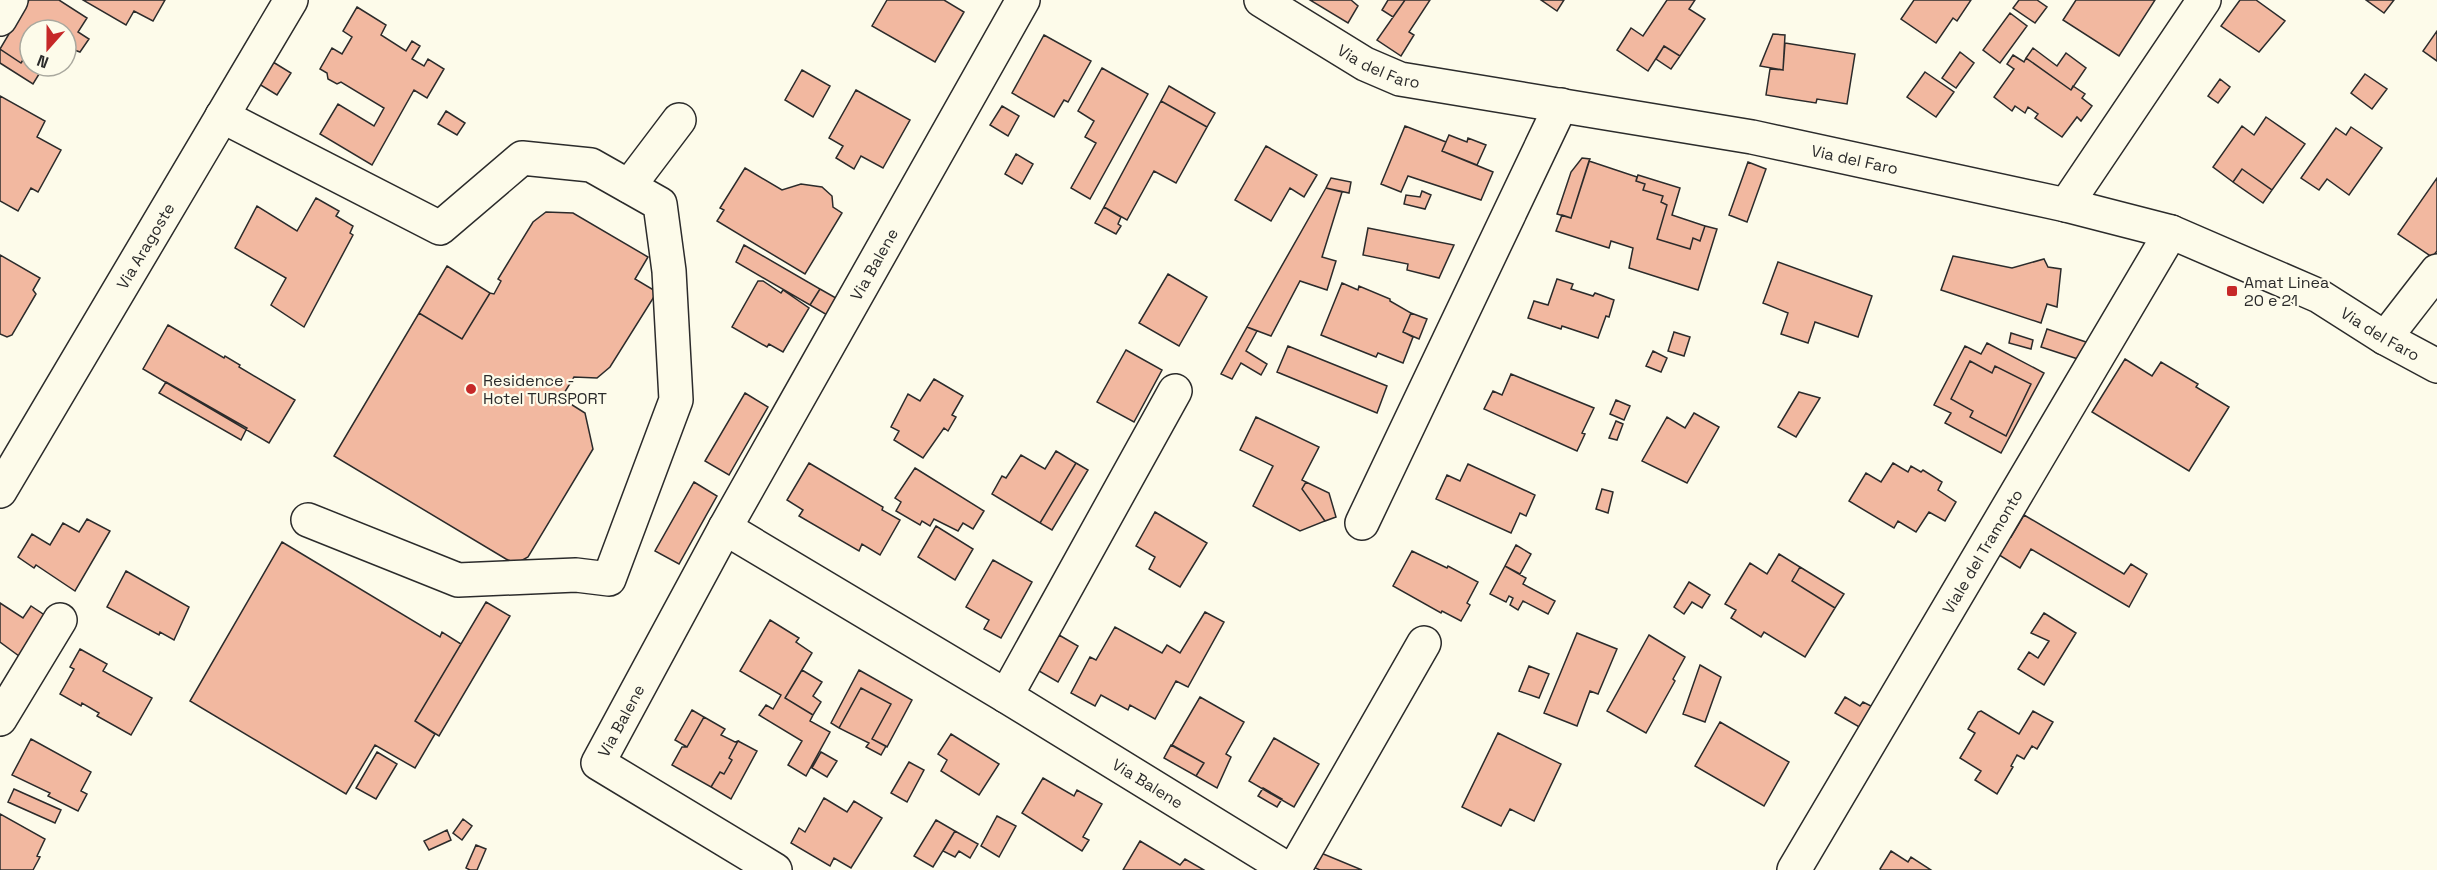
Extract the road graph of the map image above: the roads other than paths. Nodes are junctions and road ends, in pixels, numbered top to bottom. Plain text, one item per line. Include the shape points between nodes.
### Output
1 (11, 0) edge
2 (291, 0) edge
3 (1023, 0) edge
4 (1261, 0) edge
5 (2204, 0) edge
6 (0, 19) edge
7 (1561, 105) junction
8 (222, 116) junction
9 (679, 120) dead end
10 (629, 186) junction
11 (2066, 205) junction
12 (2171, 232) junction
13 (2437, 272) edge
14 (2385, 338) junction
15 (2437, 366) edge
16 (1175, 391) dead end
17 (0, 491) edge
18 (308, 520) dead end
19 (1362, 523) dead end
20 (725, 528) junction
21 (60, 620) dead end
22 (1424, 643) dead end
23 (1006, 696) junction
24 (0, 719) edge
25 (775, 870) edge
26 (1289, 870) edge
27 (1294, 870) edge
28 (1794, 870) edge

1 - 6 street
2 - 8 street, Via Aragoste
3 - 20 street, Via Balene
4 - 7 street, Via del Faro via 1365,64 1400,79
5 - 11 street
7 - 11 street, Via del Faro via 1752,137
7 - 19 street
8 - 10 street via 440,228 522,158 591,165
8 - 17 street, Via Aragoste
9 - 10 street
10 - 18 street via 660,204 669,271 676,400 609,579 576,575 458,580
11 - 12 street, Via del Faro
12 - 14 street, Via del Faro via 2319,296
12 - 28 street, Viale del Tramonto
13 - 14 street
14 - 15 street, Via del Faro
16 - 23 street
20 - 23 street, Via Balene
20 - 25 street, Via Balene via 598,763
21 - 24 street
22 - 27 street
23 - 26 street, Via Balene

